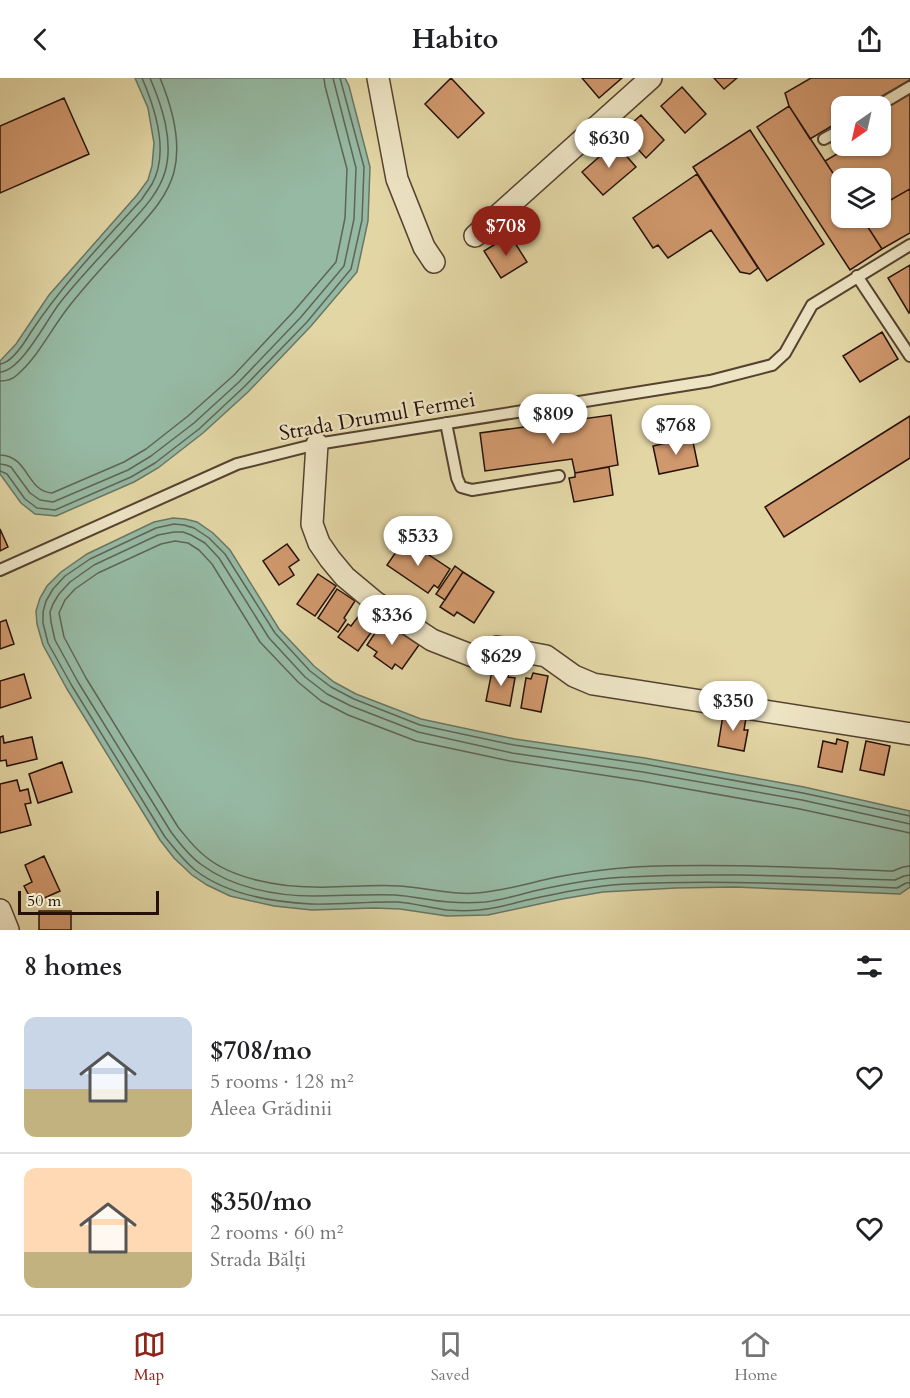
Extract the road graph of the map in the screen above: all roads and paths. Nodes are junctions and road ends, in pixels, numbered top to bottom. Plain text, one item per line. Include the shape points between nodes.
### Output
1 (378, 78) edge
2 (651, 78) edge
3 (910, 87) edge
4 (891, 98) edge
5 (831, 135) edge
6 (824, 139) dead end
7 (475, 236) dead end
8 (910, 245) edge
9 (434, 262) dead end
10 (857, 276) junction
11 (910, 356) edge
12 (446, 423) junction
13 (317, 444) junction
14 (559, 476) dead end
15 (0, 570) edge
16 (910, 734) edge
17 (0, 910) edge
18 (8, 930) edge

1 - 9 street via 397,179
2 - 7 street
3 - 4 lane
5 - 6 lane
8 - 10 lane, Strada Drumul Fermei
10 - 11 lane
10 - 12 lane, Strada Drumul Fermei via 812,305 785,353 772,365 710,381
12 - 13 lane, Strada Drumul Fermei
12 - 14 lane via 461,487 472,490
13 - 15 lane, Strada Drumul Fermei via 237,464
13 - 16 street via 312,524 319,543 330,559 375,602 432,640 478,658 498,647 546,656 592,684
17 - 18 street

